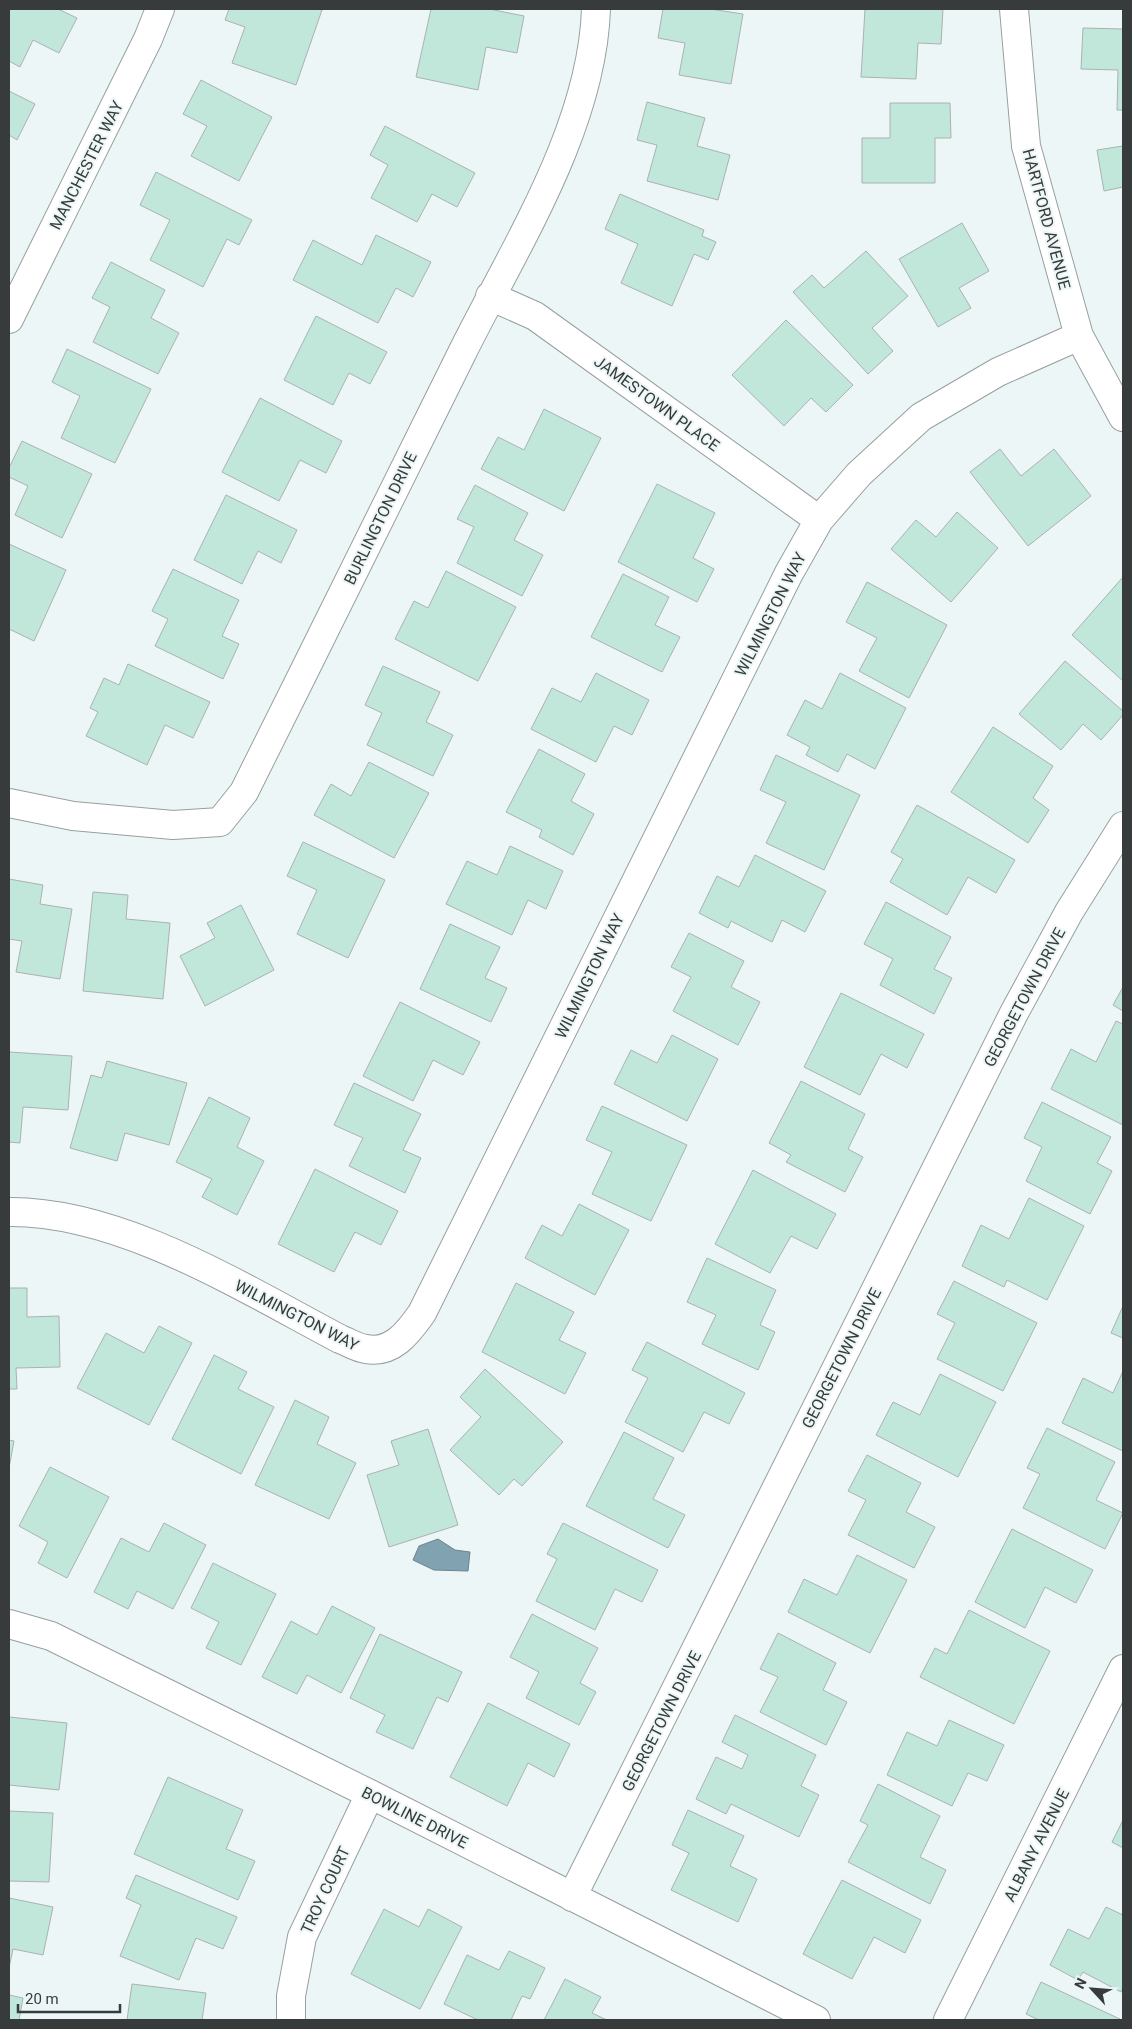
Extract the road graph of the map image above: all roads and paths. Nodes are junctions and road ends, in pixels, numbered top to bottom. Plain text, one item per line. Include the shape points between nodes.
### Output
1 (160, 9) edge
2 (596, 9) edge
3 (1014, 9) edge
4 (490, 296) junction
5 (9, 319) edge
6 (1079, 336) junction
7 (1123, 417) edge
8 (819, 520) junction
9 (9, 802) edge
10 (1123, 826) edge
11 (9, 1212) edge
12 (9, 1624) edge
13 (1123, 1669) edge
14 (370, 1794) junction
15 (572, 1897) junction
16 (291, 2020) edge
17 (816, 2020) edge
18 (948, 2020) edge

1 - 5 street, MANCHESTER WAY via 108,122
2 - 4 street, BURLINGTON DRIVE via 585,84 564,146
3 - 6 street, HARTFORD AVENUE via 1026,146
4 - 8 street, JAMESTOWN PLACE via 535,316
4 - 9 street, BURLINGTON DRIVE via 244,792 220,822 173,825 82,817
6 - 7 street, HARTFORD AVENUE
6 - 8 street, WILMINGTON WAY via 998,372 921,417 859,474
8 - 11 street, WILMINGTON WAY via 789,573 422,1313 406,1335 387,1348 365,1349 180,1255 89,1222
10 - 15 street, GEORGETOWN DRIVE via 1069,912 1014,1012
12 - 14 street, BOWLINE DRIVE via 51,1636
13 - 18 street, ALBANY AVENUE
14 - 15 street, BOWLINE DRIVE
14 - 16 street, TROY COURT via 302,1937 291,1996
15 - 17 street, BOWLINE DRIVE

